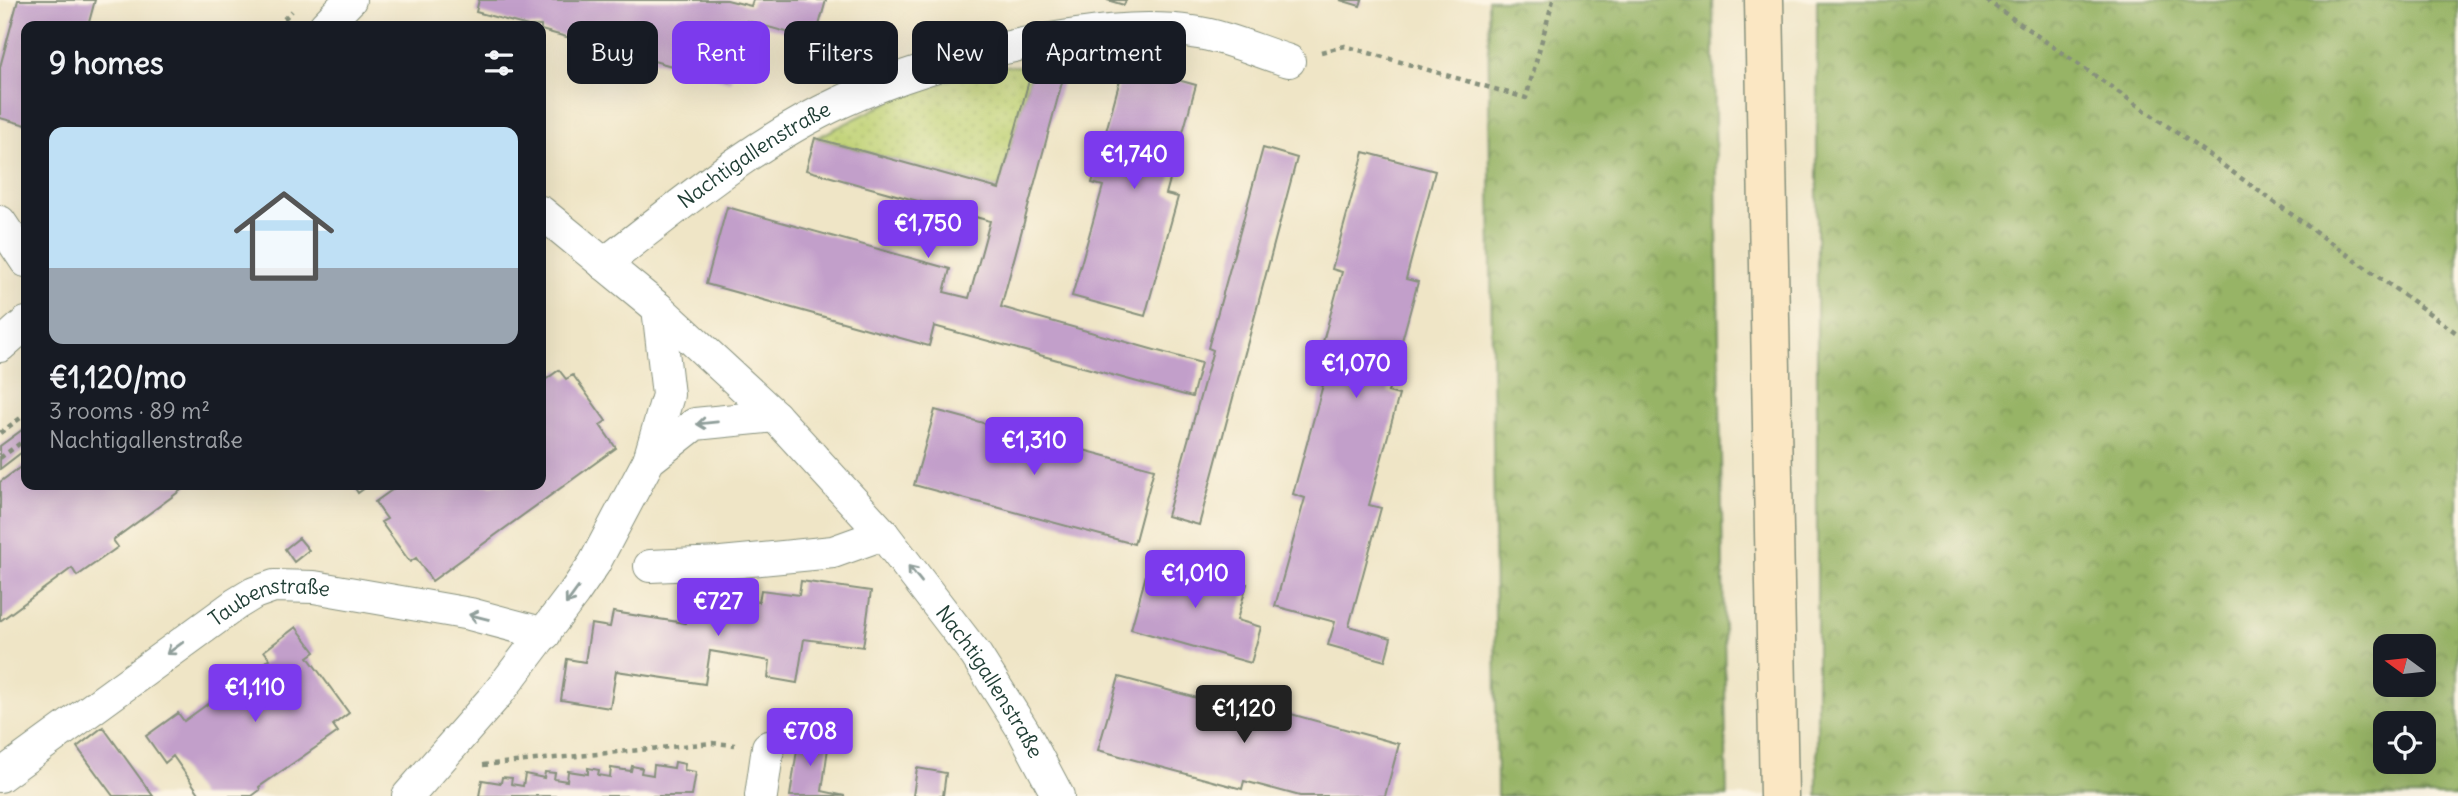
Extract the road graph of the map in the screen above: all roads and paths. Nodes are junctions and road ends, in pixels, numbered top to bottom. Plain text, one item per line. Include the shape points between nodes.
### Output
1 (350, 0) edge
2 (1553, 0) edge
3 (1764, 0) edge
4 (1986, 0) edge
5 (293, 10) dead end
6 (282, 21) edge
7 (330, 21) edge
8 (1289, 61) joint
9 (546, 216) edge
10 (0, 222) edge
11 (21, 254) edge
12 (604, 264) junction
13 (658, 308) junction
14 (21, 327) edge
15 (2458, 334) edge
16 (0, 346) edge
17 (775, 416) junction
18 (21, 418) edge
19 (0, 433) edge
20 (21, 443) edge
21 (0, 458) edge
22 (649, 460) junction
23 (883, 534) junction
24 (650, 566) dead end
25 (545, 634) junction
26 (768, 747) joint
27 (431, 770) junction
28 (0, 776) edge
29 (408, 796) edge
30 (761, 796) edge
31 (1058, 796) edge
32 (1779, 796) edge

1 - 7 street
2 - 8 path via 1526,98 1345,46
3 - 32 main road
4 - 15 path
5 - 6 path
8 - 12 street, Nachtigallenstraße via 1195,32 1168,29 1068,36 947,62 839,103 796,126 722,174
9 - 12 street, Nachtigallenstraße
10 - 11 street
12 - 13 street, Nachtigallenstraße
13 - 17 street, Nachtigallenstraße
13 - 22 street via 667,395
14 - 16 street
17 -> 22 street via 695,424
17 - 23 street, Nachtigallenstraße
18 - 19 path
20 - 21 path
22 -> 25 street via 594,564
23 - 24 street via 833,552
31 -> 23 street, Nachtigallenstraße via 976,655
25 - 27 street
25 -> 28 street, Taubenstraße via 470,614 314,587 274,586 236,604
26 - 27 path via 712,743
26 - 30 street
27 - 29 street

